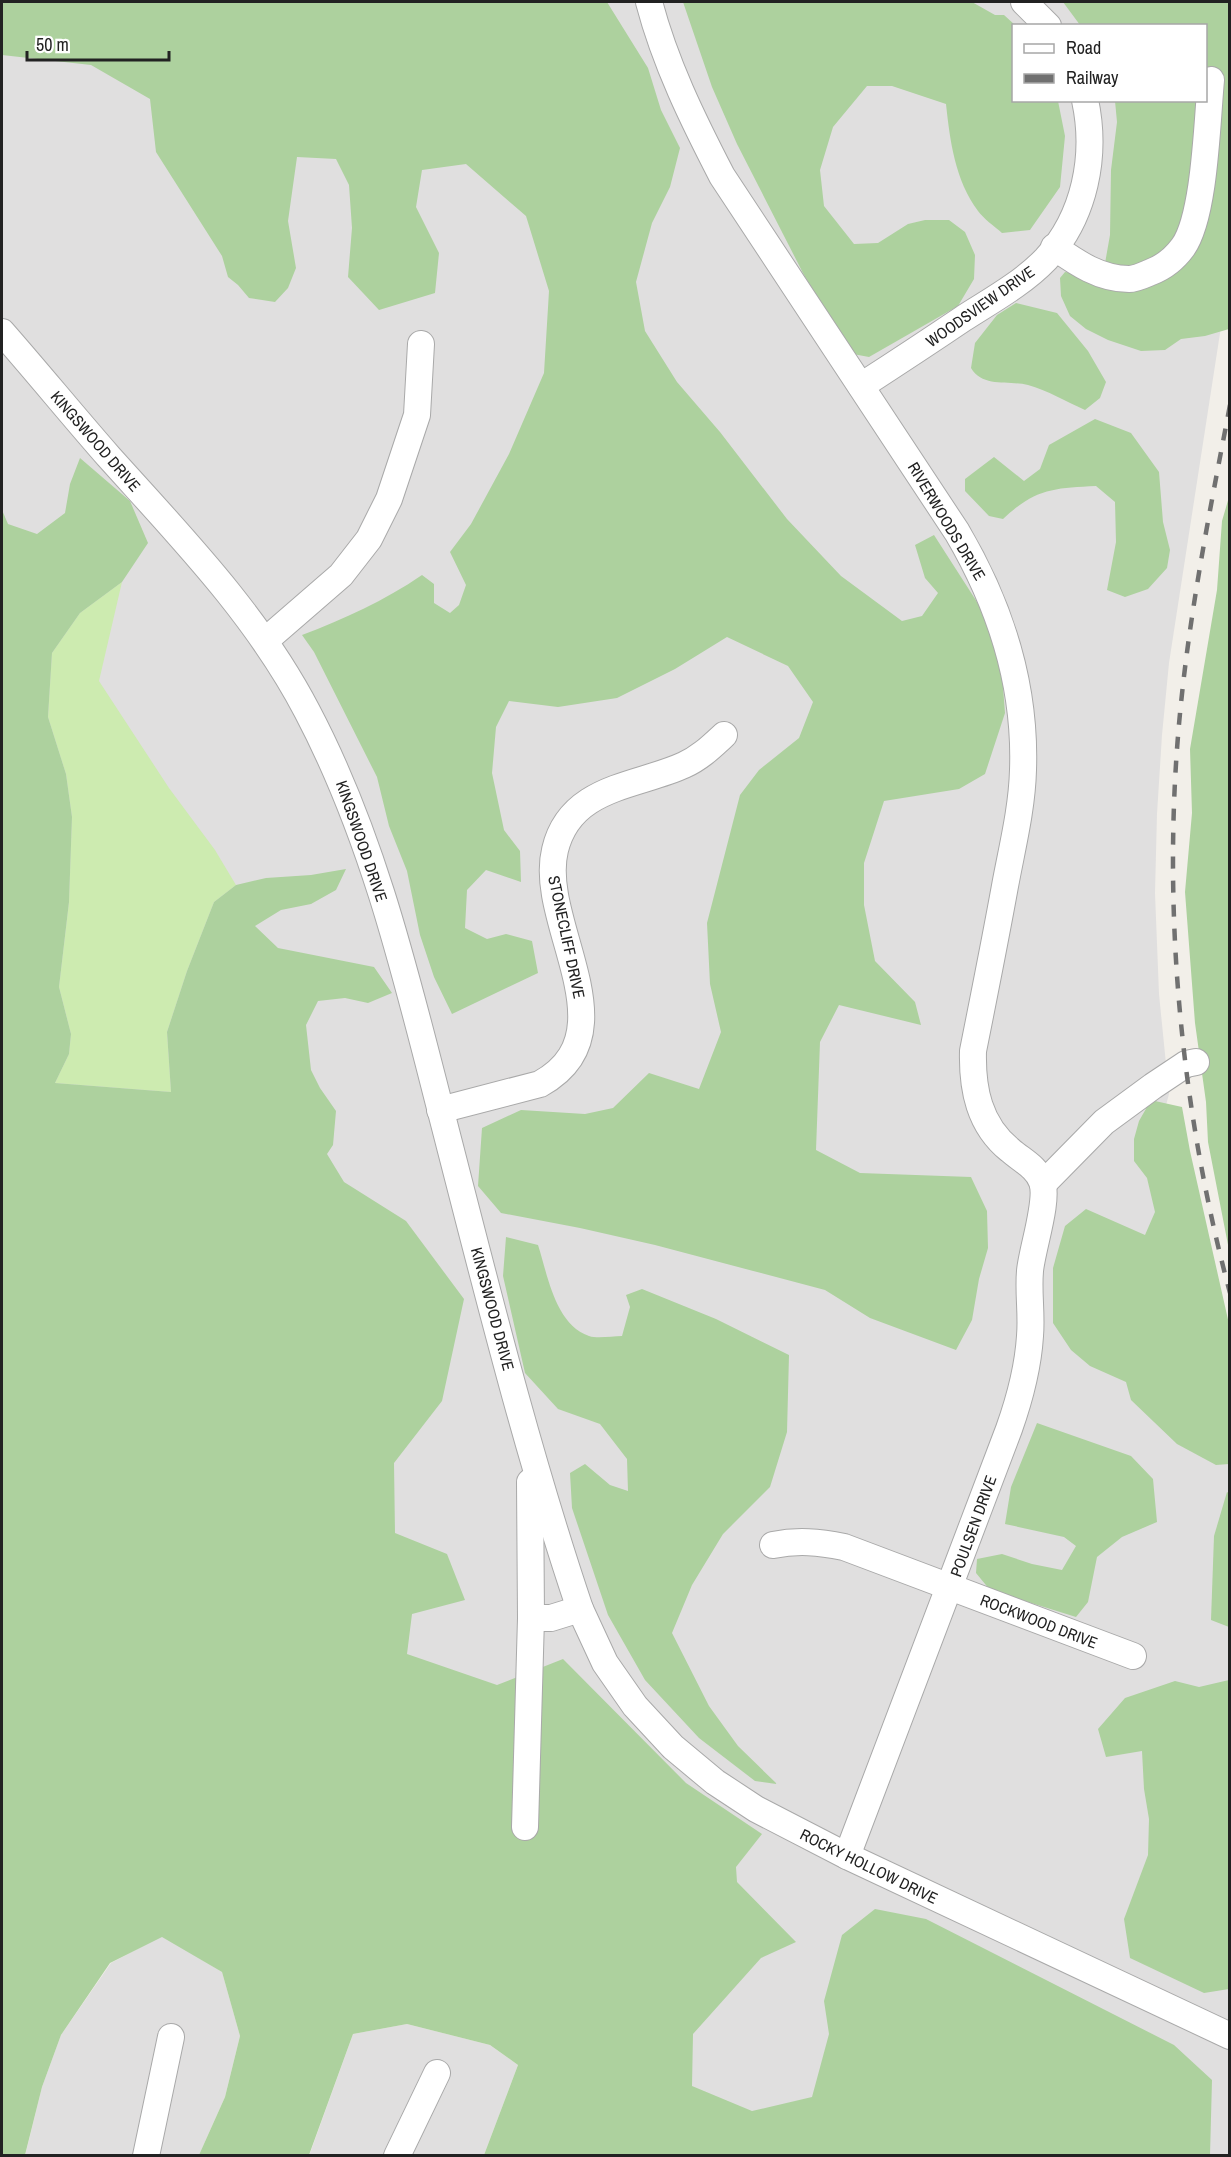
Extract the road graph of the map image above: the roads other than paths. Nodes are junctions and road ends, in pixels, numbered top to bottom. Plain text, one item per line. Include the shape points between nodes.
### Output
1 (649, 2) edge
2 (1024, 2) edge
3 (1046, 24) edge
4 (1211, 80) dead end
5 (1085, 102) edge
6 (1054, 247) junction
7 (2, 332) edge
8 (421, 344) dead end
9 (861, 386) junction
10 (266, 640) junction
11 (724, 735) dead end
12 (1196, 1062) dead end
13 (441, 1110) junction
14 (1043, 1184) junction
15 (529, 1448) junction
16 (773, 1545) dead end
17 (951, 1587) junction
18 (580, 1609) junction
19 (531, 1618) junction
20 (1133, 1656) dead end
21 (525, 1827) dead end
22 (847, 1856) junction
23 (1230, 2036) edge
24 (171, 2037) dead end
25 (437, 2073) dead end
26 (146, 2156) edge
27 (397, 2156) edge

1 - 9 street, RIVERWOODS DRIVE via 672,73 722,176
2 - 3 street
4 - 6 street via 1193,224 1184,246 1172,260 1131,280 1085,268
5 - 6 street, WOODSVIEW DRIVE via 1090,155 1085,187 1078,208
6 - 9 street, WOODSVIEW DRIVE via 1021,281
7 - 10 street, KINGSWOOD DRIVE via 192,547
8 - 10 street via 417,415 389,499 369,539 341,575
9 - 14 street, RIVERWOODS DRIVE via 974,560 993,601 1017,685 1023,770 1019,812 974,1051 973,1076 983,1117 1008,1149 1035,1170
10 - 13 street, KINGSWOOD DRIVE via 306,708 356,815
11 - 13 street, STONECLIFF DRIVE via 687,764 601,794 568,820 552,863 555,895 581,996 576,1044 555,1076 540,1084
12 - 14 street via 1186,1064 1153,1086 1096,1130
13 - 15 street, KINGSWOOD DRIVE
14 - 17 street, POULSEN DRIVE via 1045,1197 1030,1274 1028,1361 1021,1395
15 - 18 street, KINGSWOOD DRIVE
15 - 19 street, KINGSWOOD DRIVE
16 - 17 street, ROCKWOOD DRIVE via 816,1542 844,1548
17 - 20 street, ROCKWOOD DRIVE
17 - 22 street, POULSEN DRIVE
18 - 19 street via 551,1618
18 - 22 street, ROCKY HOLLOW DRIVE via 605,1663 673,1747 756,1809
19 - 21 street, KINGSWOOD DRIVE
22 - 23 street, ROCKY HOLLOW DRIVE
24 - 26 street
25 - 27 street

